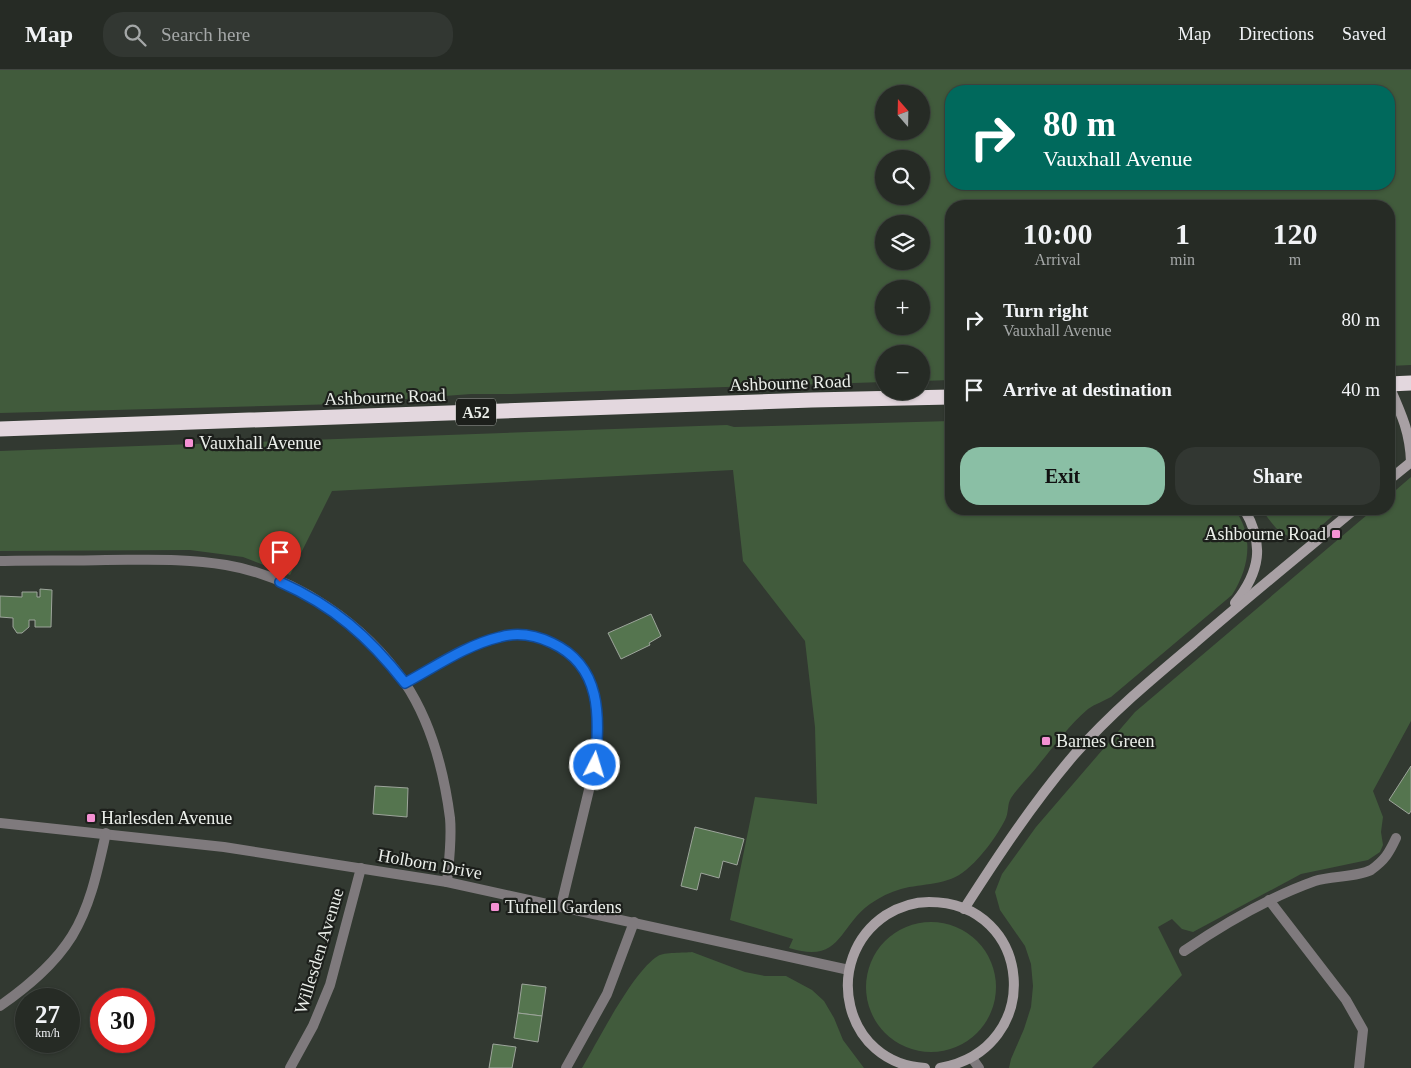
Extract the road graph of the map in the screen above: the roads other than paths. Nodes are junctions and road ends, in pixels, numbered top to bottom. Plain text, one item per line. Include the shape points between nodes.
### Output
1 (1411, 383) edge
2 (1395, 384) edge
3 (945, 397) edge
4 (1395, 400) edge
5 (0, 429) edge
6 (1411, 462) edge
7 (1395, 475) edge
8 (1247, 515) edge
9 (1348, 515) edge
10 (0, 560) edge
11 (1222, 619) junction
12 (405, 683) junction
13 (0, 822) edge
14 (106, 833) junction
15 (1396, 838) dead end
16 (361, 868) junction
17 (447, 882) junction
18 (1269, 900) junction
19 (560, 906) junction
20 (964, 909) junction
21 (634, 922) junction
22 (1184, 951) dead end
23 (849, 970) junction
24 (0, 1006) edge
25 (972, 1058) junction
26 (898, 1065) edge
27 (290, 1068) edge
28 (566, 1068) edge
29 (925, 1068) edge
30 (940, 1068) edge
31 (979, 1068) edge
32 (1359, 1068) edge

1 - 2 highway
3 - 5 highway, Ashbourne Road / A52
4 - 6 street via 1406,427
6 - 7 street
8 - 11 street via 1257,541 1257,560 1242,595
9 - 11 street
10 - 12 street via 184,560 228,565 270,577 309,596 346,620 384,656
11 - 20 street via 1142,687 1074,755 1003,849
12 - 17 street via 429,731 445,788 451,839
12 - 19 street via 476,645 513,634 544,639 562,647 576,658 589,676 598,721 598,742
13 - 14 street, Holborn Drive
14 - 16 street, Holborn Drive
14 - 24 street via 94,883 71,936 26,988
15 - 18 street via 1388,857 1369,871 1317,880
16 - 17 street, Holborn Drive
16 - 27 street, Willesden Avenue via 330,985
17 - 19 street, Holborn Drive
18 - 22 street via 1225,923
18 - 32 street via 1346,1000 1363,1030
19 - 21 street, Holborn Drive
20 - 23 street via 947,903 928,902 892,911 864,935
20 - 25 street via 994,930 1012,962 1014,980 1013,999 1000,1033
21 - 23 street, Holborn Drive
21 - 28 street via 607,994
23 - 26 street via 850,1007 858,1025 869,1041
25 - 30 street
25 - 31 street
26 - 29 street

